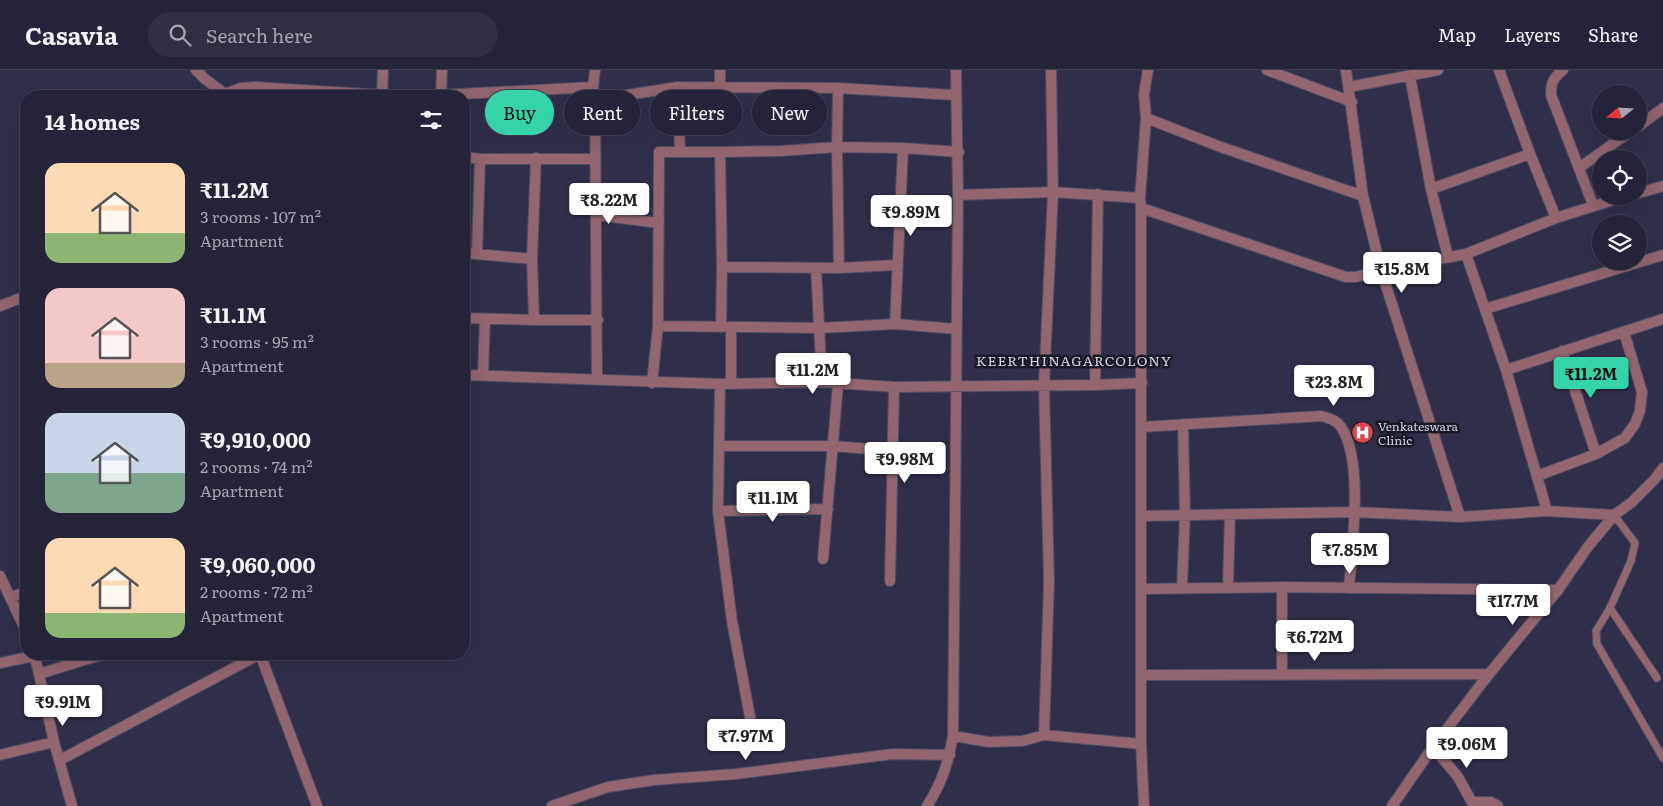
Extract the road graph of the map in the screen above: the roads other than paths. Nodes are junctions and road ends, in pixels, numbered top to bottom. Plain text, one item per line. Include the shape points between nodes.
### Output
1 (196, 70) edge
2 (383, 70) edge
3 (442, 70) edge
4 (595, 70) edge
5 (720, 70) edge
6 (956, 70) edge
7 (1051, 70) edge
8 (1148, 70) edge
9 (1267, 70) edge
10 (1346, 70) edge
11 (1438, 70) edge
12 (1498, 70) edge
13 (1563, 70) edge
14 (1410, 76) junction
15 (678, 87) junction
16 (1349, 87) junction
17 (593, 88) joint
18 (720, 88) junction
19 (838, 88) junction
20 (217, 90) edge
21 (236, 90) edge
22 (297, 90) edge
23 (382, 90) edge
24 (441, 90) edge
25 (640, 93) edge
26 (470, 94) edge
27 (955, 95) junction
28 (1352, 102) junction
29 (1663, 108) edge
30 (1146, 118) junction
31 (1648, 119) edge
32 (595, 135) edge
33 (1618, 140) edge
34 (837, 147) junction
35 (903, 148) junction
36 (680, 152) junction
37 (720, 152) junction
38 (958, 152) junction
39 (1530, 154) junction
40 (470, 158) edge
41 (536, 158) junction
42 (480, 159) junction
43 (595, 159) junction
44 (1579, 168) junction
45 (1663, 186) edge
46 (1432, 189) junction
47 (1647, 191) edge
48 (1053, 192) junction
49 (1098, 194) junction
50 (958, 195) junction
51 (1363, 196) junction
52 (1140, 198) junction
53 (1595, 205) edge
54 (1592, 206) junction
55 (1141, 208) junction
56 (596, 215) junction
57 (1556, 218) junction
58 (659, 224) junction
59 (470, 253) edge
60 (478, 254) junction
61 (1466, 254) junction
62 (1663, 254) edge
63 (1448, 257) junction
64 (532, 260) junction
65 (897, 265) junction
66 (722, 267) junction
67 (816, 268) junction
68 (839, 268) junction
69 (1381, 270) junction
70 (20, 298) edge
71 (0, 306) edge
72 (1485, 309) junction
73 (470, 318) edge
74 (485, 319) junction
75 (1663, 319) edge
76 (534, 320) junction
77 (598, 320) junction
78 (895, 324) junction
79 (658, 326) junction
80 (726, 326) junction
81 (820, 328) junction
82 (957, 329) junction
83 (1624, 332) junction
84 (1562, 351) junction
85 (1506, 370) junction
86 (470, 375) edge
87 (484, 375) junction
88 (597, 380) junction
89 (652, 382) junction
90 (822, 382) junction
91 (1142, 383) junction
92 (720, 384) junction
93 (731, 384) junction
94 (838, 384) junction
95 (1095, 385) junction
96 (957, 386) junction
97 (1044, 386) junction
98 (894, 387) junction
99 (1183, 424) junction
100 (1142, 427) junction
101 (720, 446) junction
102 (833, 446) junction
103 (893, 451) junction
104 (1596, 454) junction
105 (1663, 468) edge
106 (1538, 476) junction
107 (828, 509) junction
108 (718, 511) junction
109 (1547, 511) junction
110 (1355, 512) junction
111 (1230, 515) junction
112 (1614, 515) junction
113 (1141, 516) junction
114 (1185, 516) junction
115 (1460, 517) junction
116 (823, 559) dead end
117 (0, 576) edge
118 (890, 581) dead end
119 (1282, 587) junction
120 (1182, 588) junction
121 (1228, 588) junction
122 (1349, 588) junction
123 (1141, 589) junction
124 (1558, 590) junction
125 (20, 594) edge
126 (11, 597) junction
127 (1610, 608) junction
128 (20, 617) edge
129 (20, 658) edge
130 (35, 660) edge
131 (84, 660) edge
132 (249, 660) edge
133 (262, 660) edge
134 (0, 663) edge
135 (39, 674) junction
136 (1489, 674) junction
137 (1142, 675) junction
138 (1282, 675) junction
139 (1657, 678) dead end
140 (750, 717) dead end
141 (1044, 735) junction
142 (953, 736) junction
143 (54, 742) junction
144 (1141, 744) junction
145 (1433, 747) junction
146 (0, 755) edge
147 (950, 755) junction
148 (1663, 758) edge
149 (60, 760) junction
150 (1474, 804) edge
151 (72, 806) edge
152 (317, 806) edge
153 (552, 806) edge
154 (927, 806) edge
155 (1144, 806) edge
156 (1392, 806) edge
157 (1498, 806) edge

1 - 20 street
2 - 23 street
3 - 24 street
4 - 17 street
5 - 18 street
6 - 27 street
7 - 48 street
8 - 30 street via 1144,94
9 - 28 street
10 - 16 street
11 - 14 street
12 - 39 street
13 - 44 street via 1554,76 1551,83 1552,96
14 - 16 street
14 - 46 street
15 - 18 street
15 - 25 street
15 - 36 street
16 - 28 street
17 - 26 street
18 - 19 street
19 - 27 street
19 - 34 street
21 - 22 street via 255,87
27 - 38 street
28 - 51 street
29 - 31 street
30 - 51 street
30 - 52 street
32 - 43 street
33 - 44 street
34 - 35 street
34 - 37 street
34 - 68 street
35 - 38 street
35 - 65 street
36 - 37 street
36 - 58 street via 658,152
37 - 66 street
38 - 50 street
39 - 46 street
39 - 57 street
40 - 42 street
41 - 42 street
41 - 43 street
41 - 64 street
42 - 60 street
43 - 56 street
44 - 54 street
45 - 47 street
46 - 63 street
48 - 49 street
48 - 50 street
48 - 97 street
49 - 52 street
49 - 95 street
50 - 82 street
51 - 69 street
52 - 55 street
53 - 54 street
54 - 57 street
55 - 69 street via 1346,277
55 - 91 street
56 - 58 street
56 - 77 street
57 - 61 street
58 - 79 street
59 - 60 street
60 - 64 street
61 - 63 street
61 - 72 street
62 - 72 street
63 - 69 street
64 - 76 street
65 - 68 street
65 - 78 street
66 - 67 street
66 - 80 street
67 - 68 street
67 - 81 street
69 - 115 street
70 - 71 street
72 - 85 street
73 - 74 street
74 - 76 street
74 - 87 street
75 - 83 street
76 - 77 street
77 - 88 street
78 - 81 street
78 - 82 street
79 - 80 street
79 - 89 street
80 - 81 street
80 - 93 street
81 - 90 street
82 - 96 street
83 - 84 street
83 - 104 street via 1642,392 1640,410 1625,438
84 - 85 street
84 - 104 street
85 - 106 street
86 - 87 street
87 - 88 street
88 - 89 street
89 - 92 street
90 - 93 street
90 - 94 street
91 - 95 street
91 - 100 street
92 - 93 street
92 - 101 street
94 - 98 street
94 - 102 street
95 - 97 street
96 - 97 street
96 - 98 street
96 - 142 street
97 - 141 street via 1049,582
98 - 103 street
99 - 100 street
99 - 110 street via 1321,416 1333,419 1341,426 1350,444
99 - 114 street
100 - 113 street
101 - 102 street
101 - 108 street
102 - 103 street
102 - 107 street
103 - 118 street
104 - 106 street
105 - 112 street via 1655,480
106 - 109 street
107 - 108 street
107 - 116 street
108 - 140 street via 732,621
109 - 112 street
109 - 115 street
110 - 111 street
110 - 115 street
110 - 122 street
111 - 114 street
111 - 121 street
112 - 124 street
112 - 127 lane via 1635,543 1632,561
113 - 114 street
113 - 123 street
114 - 120 street
117 - 126 street
119 - 121 street
119 - 122 street
119 - 138 street
120 - 121 street
120 - 123 street
122 - 124 street
123 - 137 street
124 - 136 street
125 - 126 street
126 - 128 street
127 - 139 lane
127 - 148 lane via 1596,631 1597,644
129 - 134 street
130 - 135 street
131 - 135 street
132 - 149 street
133 - 152 street
135 - 143 street
136 - 138 street
136 - 145 street
137 - 138 street
137 - 144 street
141 - 142 street via 1022,742 989,742
141 - 144 street
142 - 147 street
143 - 146 street
143 - 149 street
144 - 155 street
145 - 150 street via 1458,777
145 - 156 street
147 - 153 street via 893,754 736,774 654,780 608,787
147 - 154 street via 938,789
149 - 151 street
150 - 157 street via 1491,802

